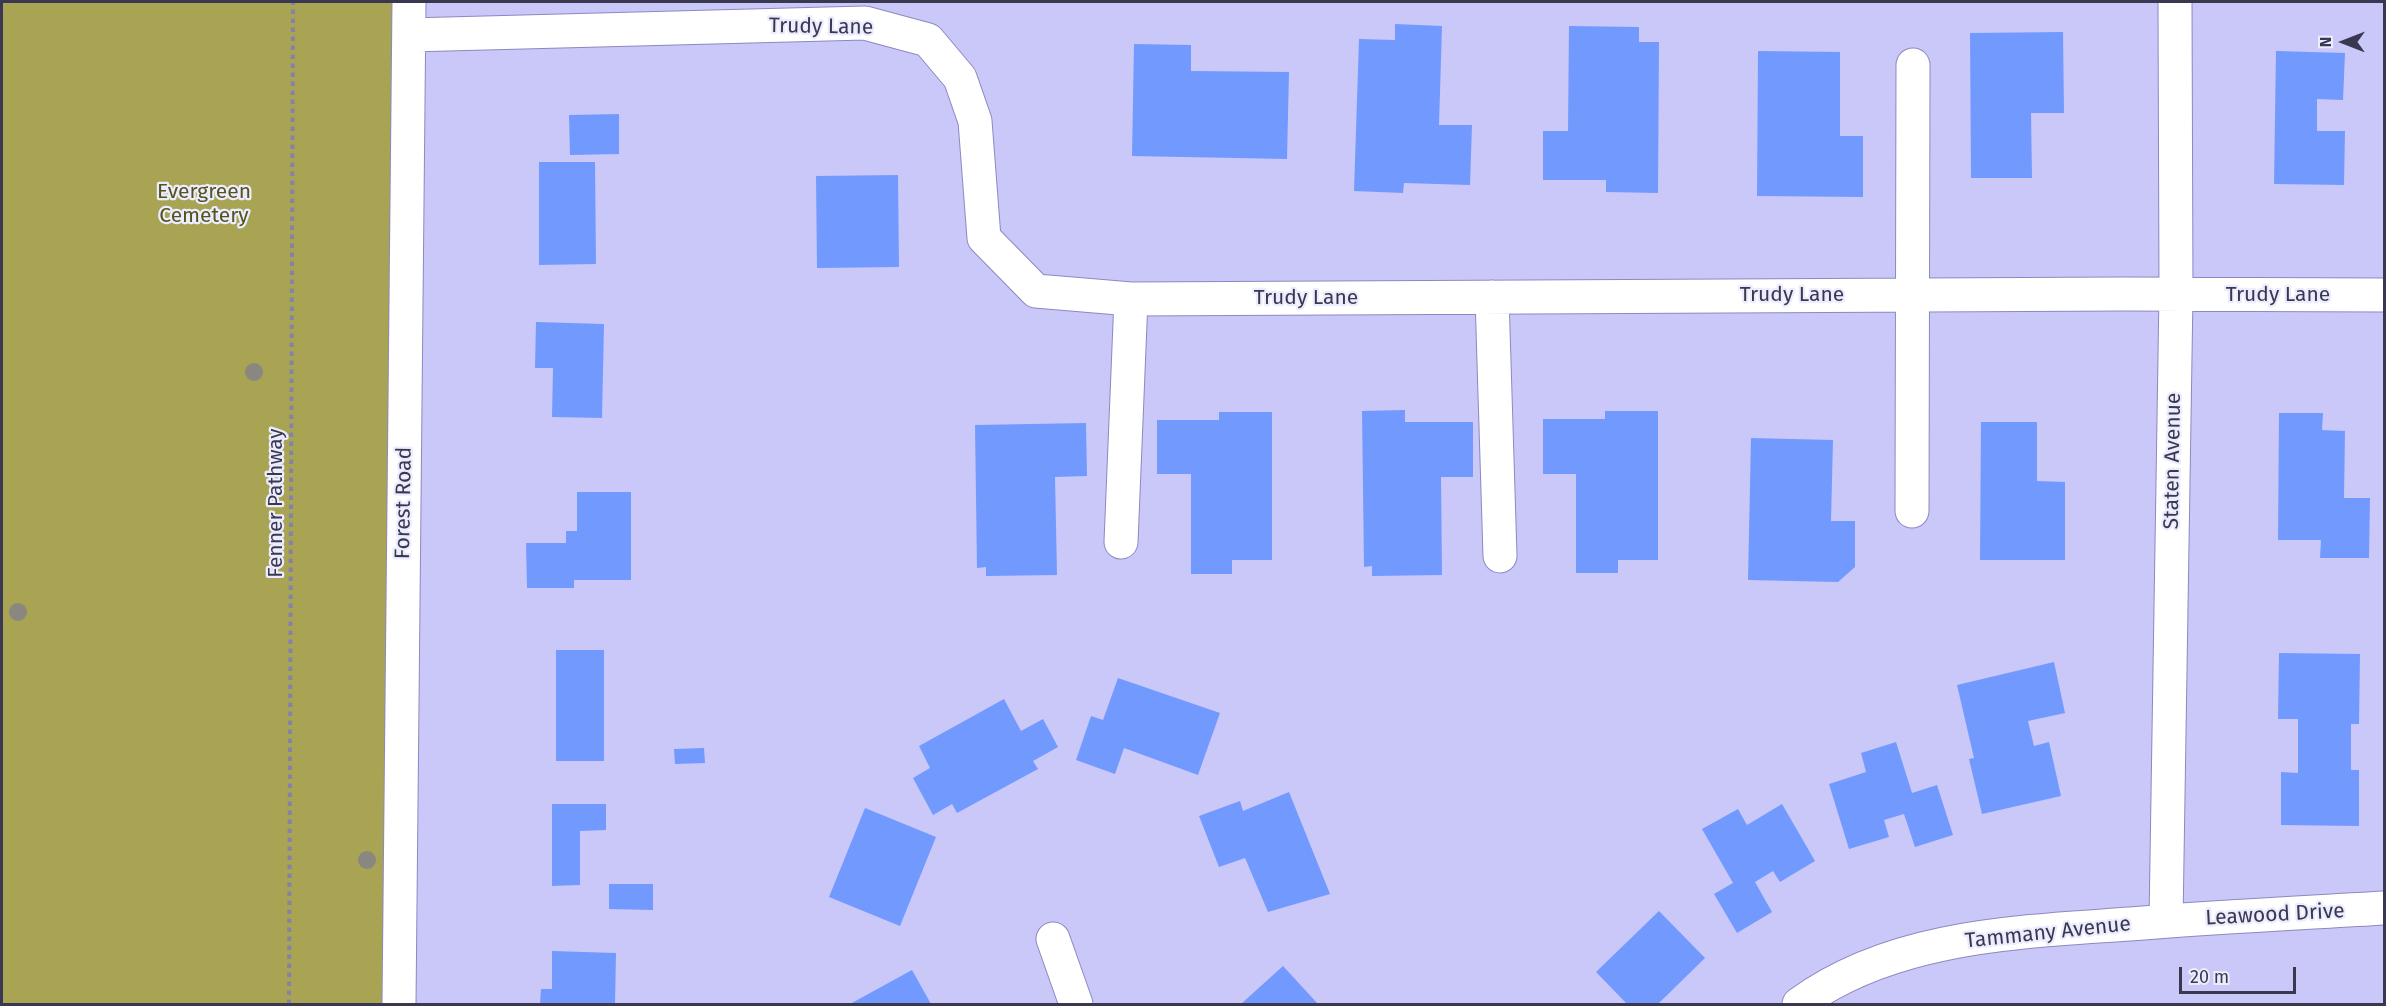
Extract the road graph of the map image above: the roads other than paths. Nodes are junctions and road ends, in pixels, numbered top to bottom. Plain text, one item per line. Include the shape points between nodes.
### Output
1 (410, 2) edge
2 (2175, 2) edge
3 (409, 35) junction
4 (1913, 64) dead end
5 (2176, 294) junction
6 (1913, 295) junction
7 (2385, 296) edge
8 (1492, 297) junction
9 (1131, 299) junction
10 (1912, 511) dead end
11 (1121, 542) dead end
12 (1500, 556) dead end
13 (2385, 908) edge
14 (2166, 921) junction
15 (1053, 939) dead end
16 (399, 1005) edge
17 (1076, 1005) edge
18 (1800, 1005) edge

1 - 3 street, Forest Road
2 - 5 street, Staten Avenue
3 - 9 street, Trudy Lane via 865,23 928,40 960,78 975,121 984,238 1036,291
3 - 16 street, Forest Road
4 - 6 street
5 - 6 street, Trudy Lane
5 - 7 street, Trudy Lane
5 - 14 street, Staten Avenue
6 - 8 street, Trudy Lane
6 - 10 street
8 - 9 street, Trudy Lane
8 - 12 street
9 - 11 street
13 - 14 street, Leawood Drive
14 - 18 street, Tammany Avenue via 2008,933 1933,947 1874,964
15 - 17 street

